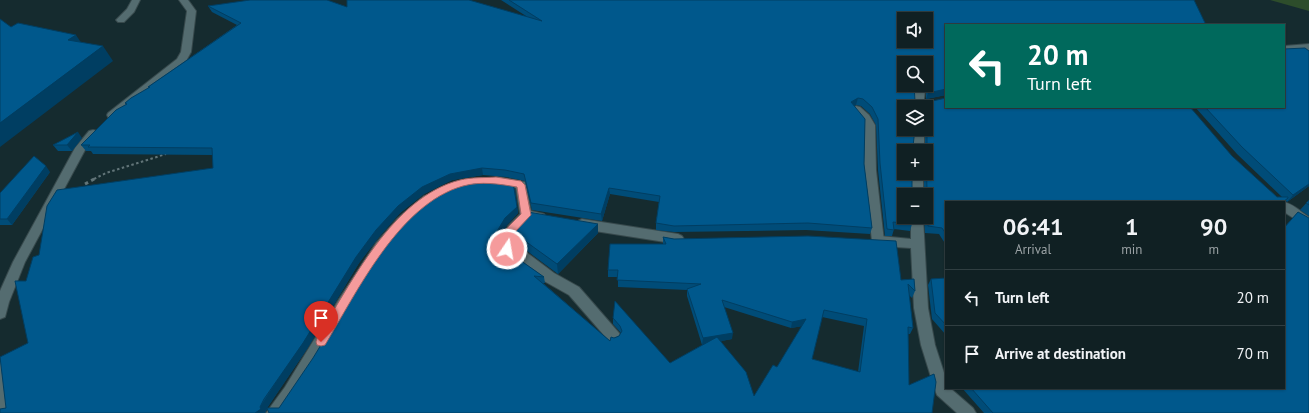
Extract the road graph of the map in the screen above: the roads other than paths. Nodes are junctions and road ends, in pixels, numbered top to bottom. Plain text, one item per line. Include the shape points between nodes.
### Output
1 (136, 0) edge
2 (184, 0) edge
3 (121, 20) dead end
4 (1309, 47) edge
5 (1285, 49) edge
6 (856, 109) edge
7 (489, 181) edge
8 (440, 193) edge
9 (1285, 206) edge
10 (526, 215) junction
11 (549, 218) edge
12 (573, 222) edge
13 (1309, 223) edge
14 (917, 224) edge
15 (689, 238) edge
16 (863, 240) edge
17 (878, 241) junction
18 (917, 244) junction
19 (0, 310) edge
20 (614, 337) edge
21 (0, 367) edge
22 (5, 413) edge
23 (274, 413) edge
24 (968, 413) edge

1 - 3 street
2 - 19 street via 192,11 186,52 181,61 101,126 81,148 19,262
4 - 5 street
6 - 17 street via 866,117 870,125 870,170
7 - 10 street via 521,185
8 - 23 street via 414,209 388,237 359,279 290,392
9 - 13 street
10 - 11 street
10 - 20 street via 512,229 505,241 507,249 574,291
12 - 15 street via 674,239
14 - 18 street
16 - 17 street
17 - 18 street
18 - 24 street via 921,308 928,344 942,390
21 - 22 street

